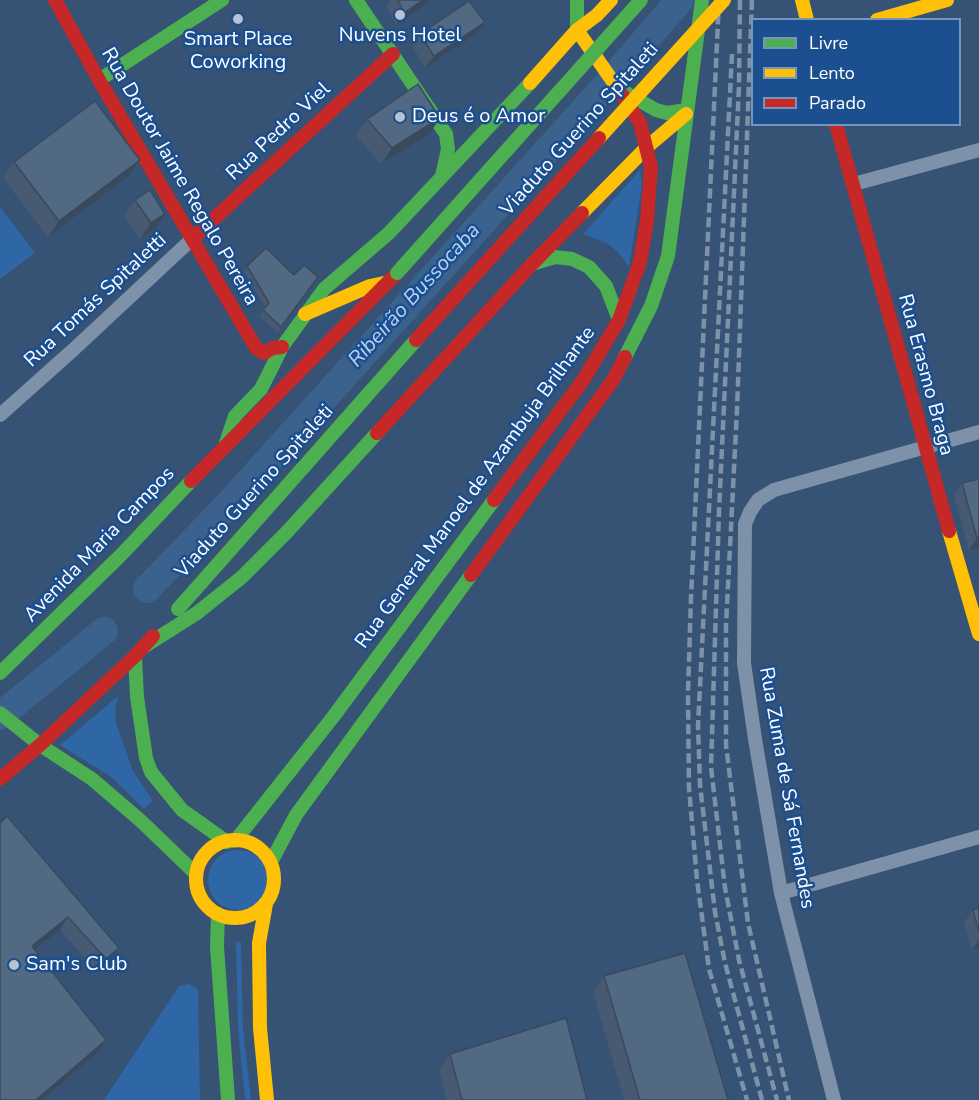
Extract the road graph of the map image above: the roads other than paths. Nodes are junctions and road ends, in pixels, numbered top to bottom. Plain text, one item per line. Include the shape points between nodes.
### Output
1 (55, 0) edge
2 (222, 0) edge
3 (356, 0) edge
4 (577, 0) edge
5 (611, 0) edge
6 (641, 0) edge
7 (702, 0) edge
8 (724, 0) edge
9 (802, 0) edge
10 (947, 0) edge
11 (806, 18) edge
12 (884, 18) edge
13 (577, 30) junction
14 (393, 54) junction
15 (99, 80) junction
16 (618, 88) junction
17 (686, 112) junction
18 (837, 126) edge
19 (485, 132) junction
20 (446, 134) junction
21 (647, 147) junction
22 (979, 150) edge
23 (442, 177) junction
24 (854, 184) junction
25 (192, 239) junction
26 (532, 264) junction
27 (393, 278) junction
28 (305, 314) junction
29 (619, 320) junction
30 (282, 347) junction
31 (0, 415) edge
32 (979, 432) edge
33 (226, 443) junction
34 (924, 446) junction
35 (979, 634) edge
36 (140, 651) junction
37 (0, 674) edge
38 (0, 713) edge
39 (36, 742) junction
40 (0, 779) edge
41 (979, 837) edge
42 (231, 841) junction
43 (271, 862) junction
44 (196, 874) junction
45 (781, 893) junction
46 (266, 904) junction
47 (218, 914) junction
48 (228, 1100) edge
49 (267, 1100) edge
50 (834, 1100) edge

1 - 15 main road, Rua Doutor Jaime Regalo Pereira
2 - 15 main road
3 - 14 main road
4 - 13 main road
5 - 13 main road, Avenida Maria Campos
6 - 27 main road, Avenida Maria Campos, bridge
7 - 17 main road
8 - 36 main road, Viaduto Guerino Spitaleti, bridge
9 - 11 main road
10 - 12 main road
13 - 16 main road, Rua General Manoel de Azambuja Brilhante
13 - 19 main road, Avenida Maria Campos
14 - 20 main road
14 - 25 main road, Rua Pedro Viel
15 - 25 main road, Rua Doutor Jaime Regalo Pereira
16 - 17 main road via 656,110
16 - 21 main road, Rua General Manoel de Azambuja Brilhante via 640,123
17 - 21 main road
17 - 43 main road via 668,256 651,306 613,381 296,815
18 - 24 main road, Rua Erasmo Braga
19 - 20 main road via 460,137
19 - 23 main road, Avenida Maria Campos
20 - 23 main road via 448,149
21 - 26 main road
21 - 29 main road, Rua General Manoel de Azambuja Brilhante via 651,167 647,221 640,262
22 - 24 street
23 - 28 main road, Avenida Maria Campos via 389,233 324,289
24 - 34 main road, Rua Erasmo Braga
25 - 30 main road, Rua Doutor Jaime Regalo Pereira via 256,348 264,352
25 - 31 street, Rua Tomás Spitaletti
26 - 29 main road via 555,257 589,267 606,286
26 - 36 main road via 249,569 197,613
27 - 28 main road
27 - 33 main road, Avenida Maria Campos
28 - 30 main road, Avenida Maria Campos
29 - 42 main road, Rua General Manoel de Azambuja Brilhante via 577,388 333,717
30 - 33 main road, Avenida Maria Campos via 261,389 235,416
32 - 34 street
33 - 37 main road, Avenida Maria Campos via 121,555
34 - 35 main road, Rua Erasmo Braga
34 - 45 street, Rua Zuma de Sá Fernandes via 774,490 758,500 745,524 744,663
36 - 39 main road
36 - 42 main road via 137,697 151,772 182,810
38 - 39 main road
39 - 40 main road
39 - 44 main road via 92,779
41 - 45 street
42 - 43 main road via 256,846
42 - 44 main road via 203,857
43 - 46 main road via 274,884
44 - 47 main road via 200,897
45 - 50 street, Rua Zuma de Sá Fernandes
46 - 47 main road via 249,916 228,918
46 - 49 main road via 259,943 260,1028
47 - 48 main road

